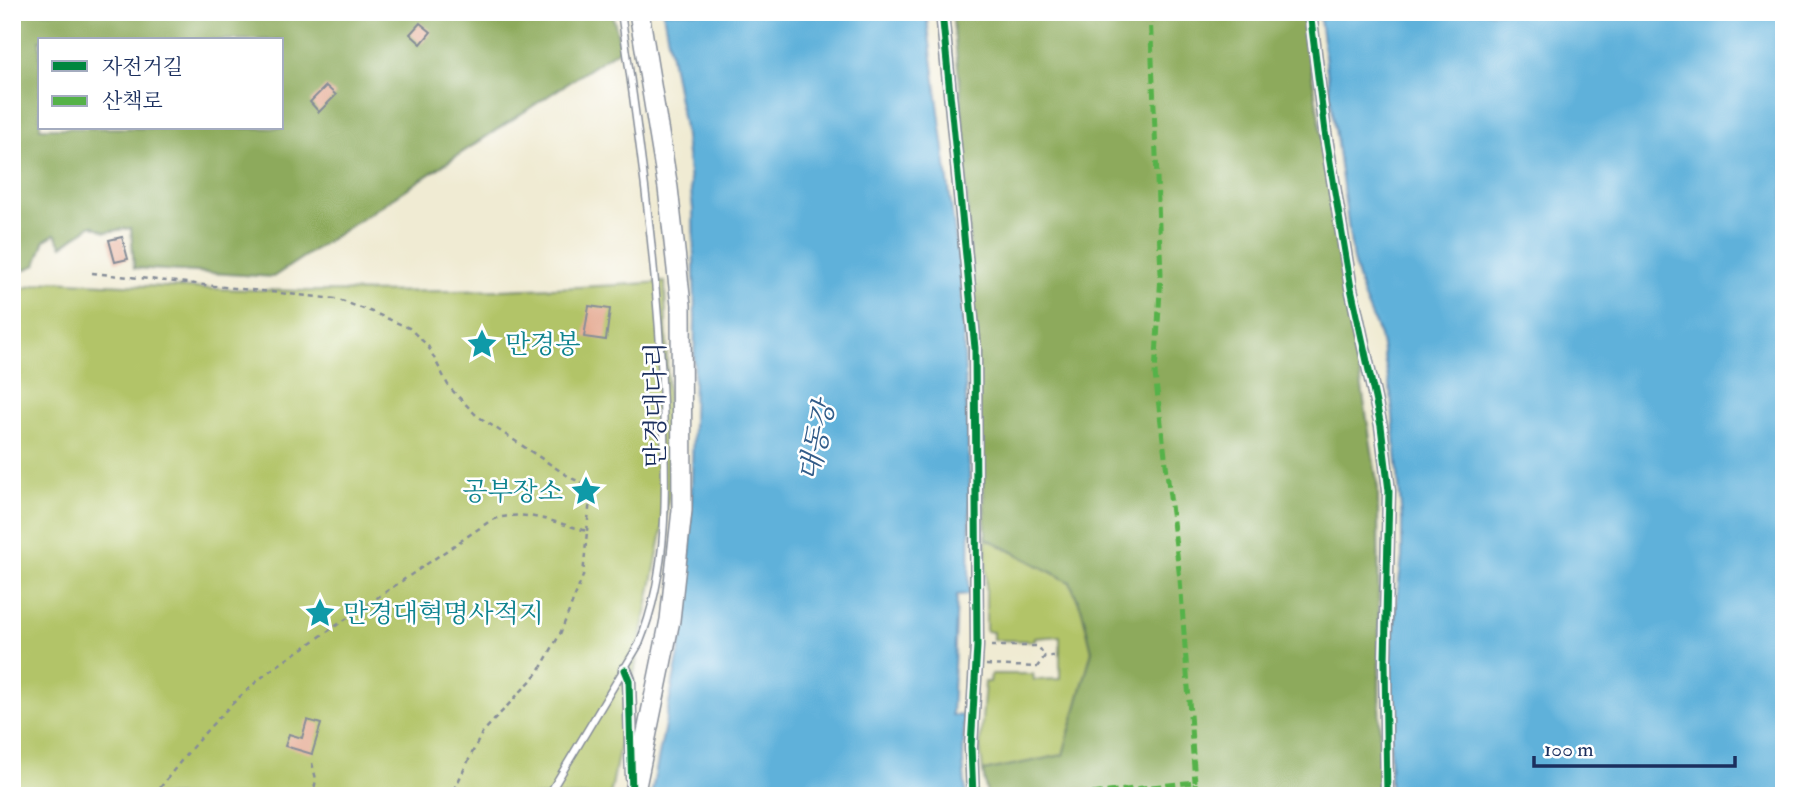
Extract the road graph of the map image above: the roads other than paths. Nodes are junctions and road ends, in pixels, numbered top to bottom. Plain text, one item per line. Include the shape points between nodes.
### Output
1 (621, 12) edge
2 (639, 12) edge
3 (942, 12) edge
4 (1310, 12) edge
5 (625, 670) junction
6 (548, 796) edge
7 (633, 796) edge
8 (973, 796) edge
9 (1387, 796) edge

1 - 5 lane via 651,224 665,457 656,588 650,618
2 - 7 highway, 만경대다리 via 668,188 681,305 682,510 670,620
3 - 8 street via 975,348
4 - 9 street via 1325,132 1351,288 1381,426 1388,491
5 - 6 lane
5 - 7 street

